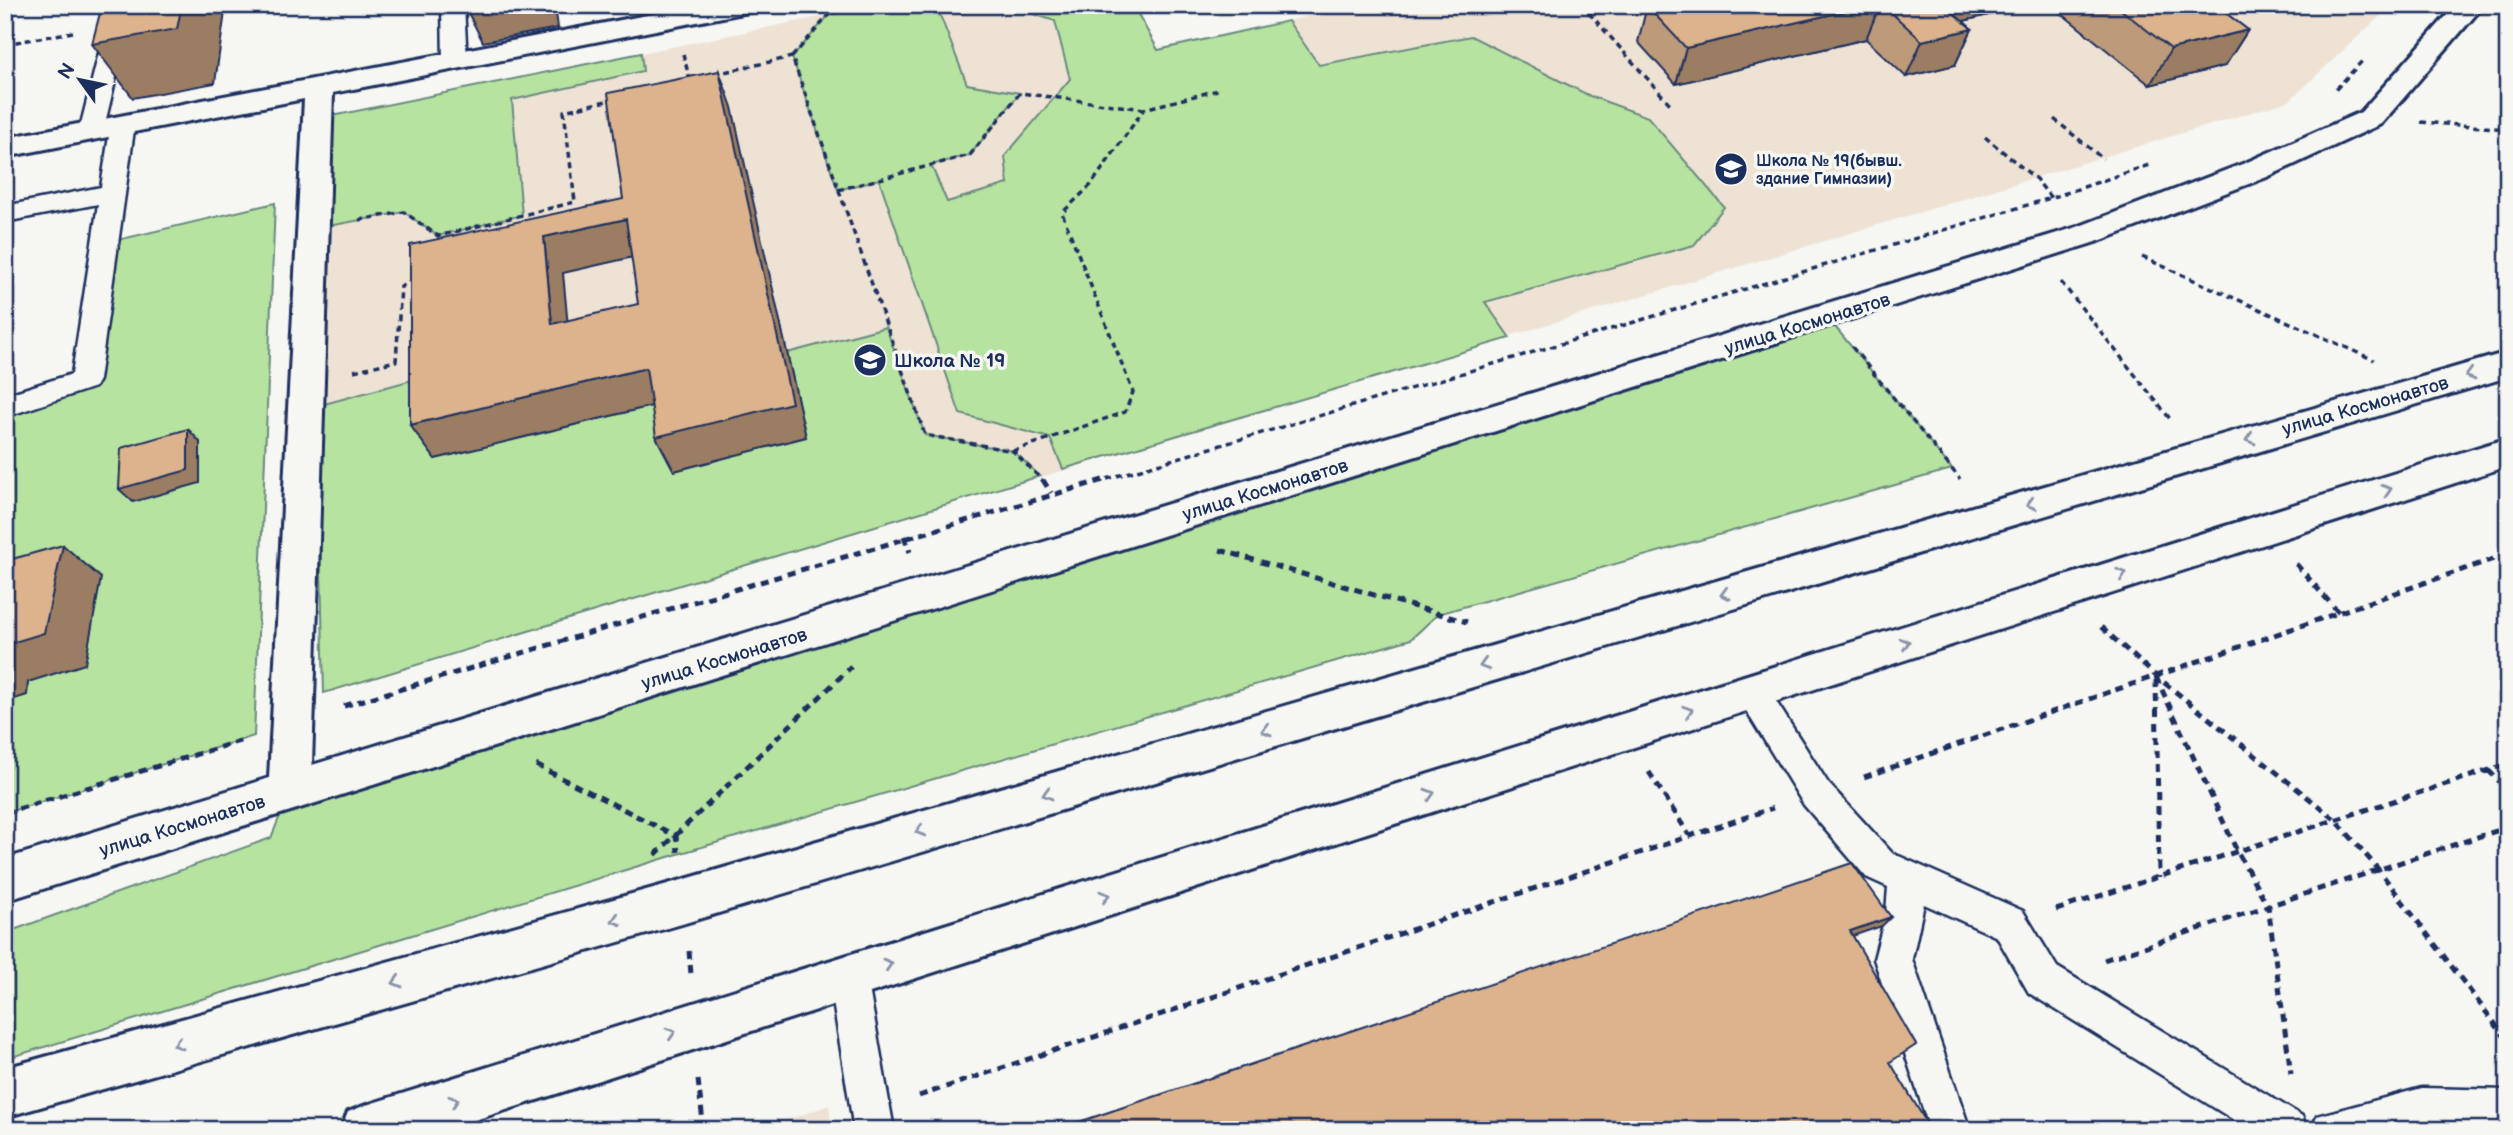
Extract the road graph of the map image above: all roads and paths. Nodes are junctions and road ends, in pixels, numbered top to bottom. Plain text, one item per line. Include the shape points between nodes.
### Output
1 (453, 5) edge
2 (743, 5) edge
3 (826, 5) edge
4 (1582, 5) edge
5 (2471, 5) edge
6 (120, 15) edge
7 (674, 19) junction
8 (5, 44) edge
9 (2371, 52) dead end
10 (792, 57) junction
11 (455, 62) junction
12 (690, 80) junction
13 (678, 83) edge
14 (319, 89) junction
15 (1218, 90) dead end
16 (627, 95) edge
17 (2327, 98) dead end
18 (1670, 104) dead end
19 (1144, 108) junction
20 (2371, 118) junction
21 (2054, 119) dead end
22 (123, 123) junction
23 (2508, 129) edge
24 (91, 132) junction
25 (1985, 137) dead end
26 (5, 148) edge
27 (2103, 159) dead end
28 (2153, 163) dead end
29 (838, 190) junction
30 (113, 193) junction
31 (2051, 198) junction
32 (5, 214) edge
33 (312, 229) junction
34 (2088, 234) junction
35 (439, 236) junction
36 (439, 248) edge
37 (420, 274) edge
38 (2508, 363) edge
39 (306, 382) junction
40 (2432, 386) junction
41 (5, 406) edge
42 (1013, 451) junction
43 (2508, 452) edge
44 (1051, 493) junction
45 (1142, 528) junction
46 (904, 536) junction
47 (2508, 554) edge
48 (925, 596) junction
49 (1475, 624) dead end
50 (855, 663) dead end
51 (2155, 676) junction
52 (1751, 691) junction
53 (293, 721) junction
54 (1623, 732) junction
55 (476, 735) junction
56 (2508, 764) edge
57 (2488, 770) junction
58 (2508, 789) edge
59 (290, 791) junction
60 (1816, 794) junction
61 (5, 813) edge
62 (2336, 820) junction
63 (2508, 827) edge
64 (1689, 835) junction
65 (676, 836) junction
66 (2237, 851) junction
67 (2378, 869) junction
68 (2159, 877) junction
69 (1908, 878) junction
70 (5, 880) edge
71 (682, 902) junction
72 (2268, 906) junction
73 (2010, 924) junction
74 (848, 976) junction
75 (2043, 979) junction
76 (2508, 1041) edge
77 (2292, 1077) dead end
78 (5, 1093) edge
79 (2508, 1111) edge
80 (873, 1121) edge
81 (366, 1130) edge
82 (1950, 1130) edge
83 (2288, 1130) edge
84 (2331, 1130) edge

1 - 11 lane
2 - 7 street
3 - 10 path via 829,15
4 - 18 path
5 - 20 street, улица Космонавтов
6 - 8 path
6 - 24 lane
7 - 11 street
7 - 12 path
9 - 17 path
10 - 12 path
10 - 29 path
11 - 14 street
12 - 13 path
14 - 22 street
14 - 33 street
15 - 19 path
16 - 35 path via 564,111 575,202
19 - 29 path via 1020,93 970,155
19 - 42 path via 1091,185 1062,213 1133,392 1125,412
20 - 23 path
20 - 34 street, улица Космонавтов via 2256,170
21 - 27 path
22 - 24 street
22 - 30 lane
24 - 26 street
25 - 31 path via 2036,179
28 - 31 path
29 - 42 path via 925,435
30 - 32 lane
30 - 41 lane via 85,380
31 - 34 path
31 - 44 path
33 - 35 path via 404,212
33 - 39 street
34 - 40 path
34 - 45 street, улица Космонавтов
35 - 36 path
37 - 39 path via 401,287 396,361
38 -> 40 street, улица Космонавтов
39 - 53 street
40 -> 71 street, улица Космонавтов
42 - 44 path
52 -> 43 street
44 - 46 path
45 - 48 street, улица Космонавтов
45 - 49 path
46 - 48 path
46 - 53 path
47 - 51 path
48 - 55 street, улица Космонавтов
50 - 65 path
51 - 60 path
51 - 62 path
51 - 66 path
51 - 68 path
54 -> 52 street
52 - 60 lane
53 - 59 street
53 - 61 path
54 - 64 path
74 -> 54 street
55 - 59 street, улица Космонавтов
55 - 65 path
56 - 57 path
57 - 58 path
57 - 62 path
59 - 70 street, улица Космонавтов
60 - 64 path
60 - 69 lane via 1878,865
62 - 66 path
62 - 67 path
63 - 67 path
64 - 80 path
65 - 71 path
66 - 68 path
66 - 72 path
67 - 72 path
67 - 76 path
68 - 73 path
69 - 73 lane
69 - 82 lane via 1893,959
71 -> 78 street, улица Космонавтов
72 - 75 path
72 - 77 path
73 - 75 lane
74 - 80 lane
81 -> 74 street
75 - 83 lane
79 - 84 lane via 2423,1108

